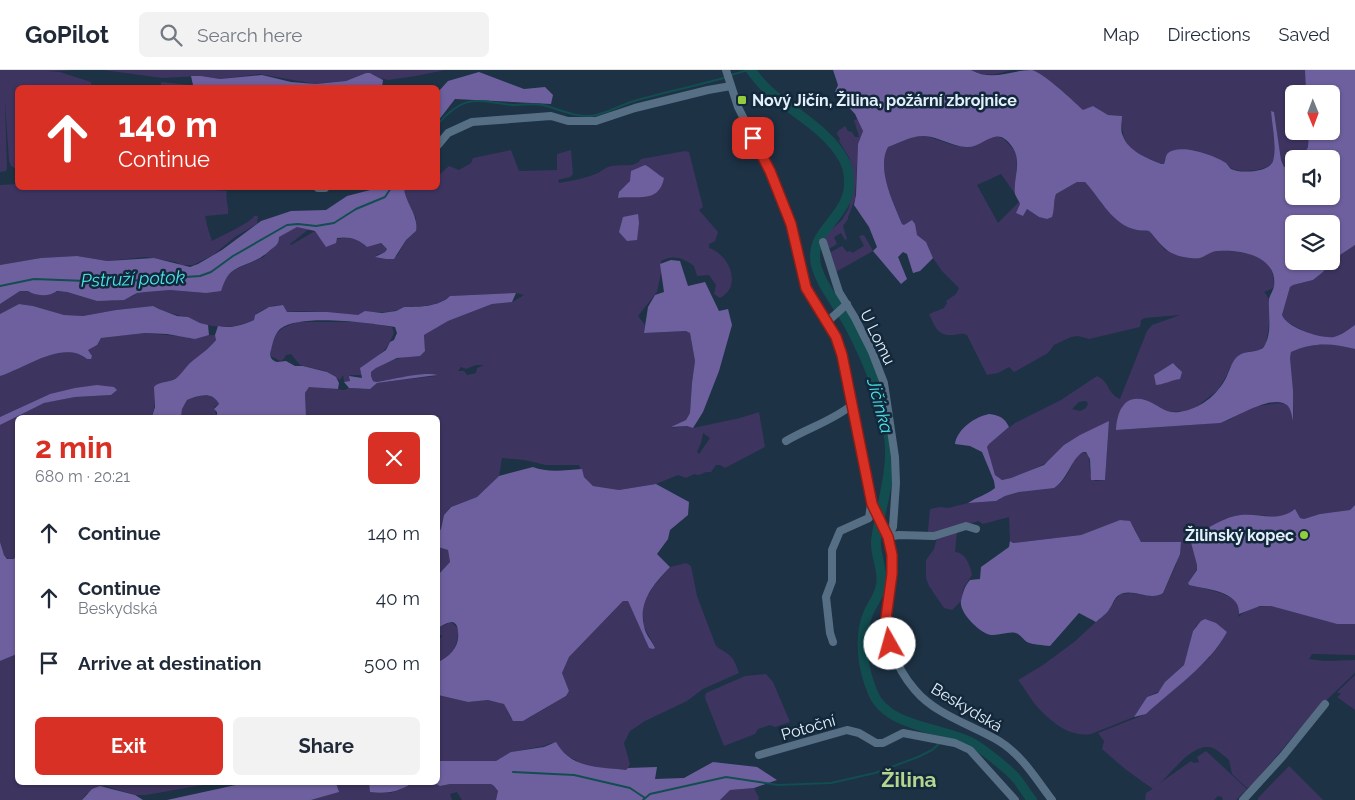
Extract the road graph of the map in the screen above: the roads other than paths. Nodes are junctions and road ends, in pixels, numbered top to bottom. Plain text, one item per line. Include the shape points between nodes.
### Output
1 (726, 71) edge
2 (730, 84) junction
3 (440, 143) edge
4 (823, 242) dead end
5 (846, 304) junction
6 (827, 322) junction
7 (852, 405) junction
8 (786, 441) dead end
9 (873, 506) junction
10 (976, 529) dead end
11 (887, 535) junction
12 (833, 642) dead end
13 (1325, 704) dead end
14 (760, 756) dead end
15 (1015, 800) edge
16 (1052, 800) edge
17 (1243, 800) edge

1 - 2 street
2 - 3 street via 596,121 568,121 551,116 472,122 448,133
2 - 6 street via 791,224 806,288
4 - 5 street, U Lomu
5 - 6 street
5 - 11 street, U Lomu via 872,352 884,383 896,456 893,527
6 - 7 street via 842,355
7 - 8 street via 834,419
7 - 9 street
9 - 11 street
9 - 12 street via 869,518 840,530 832,550 832,581 826,597
10 - 11 street via 966,526 934,536
11 - 16 street, Beskydská via 892,555 888,631 891,648 914,690 936,708 1008,748 1030,770
13 - 17 street
14 - 15 street, Potoční via 847,730 880,743 903,733 928,737 970,750

